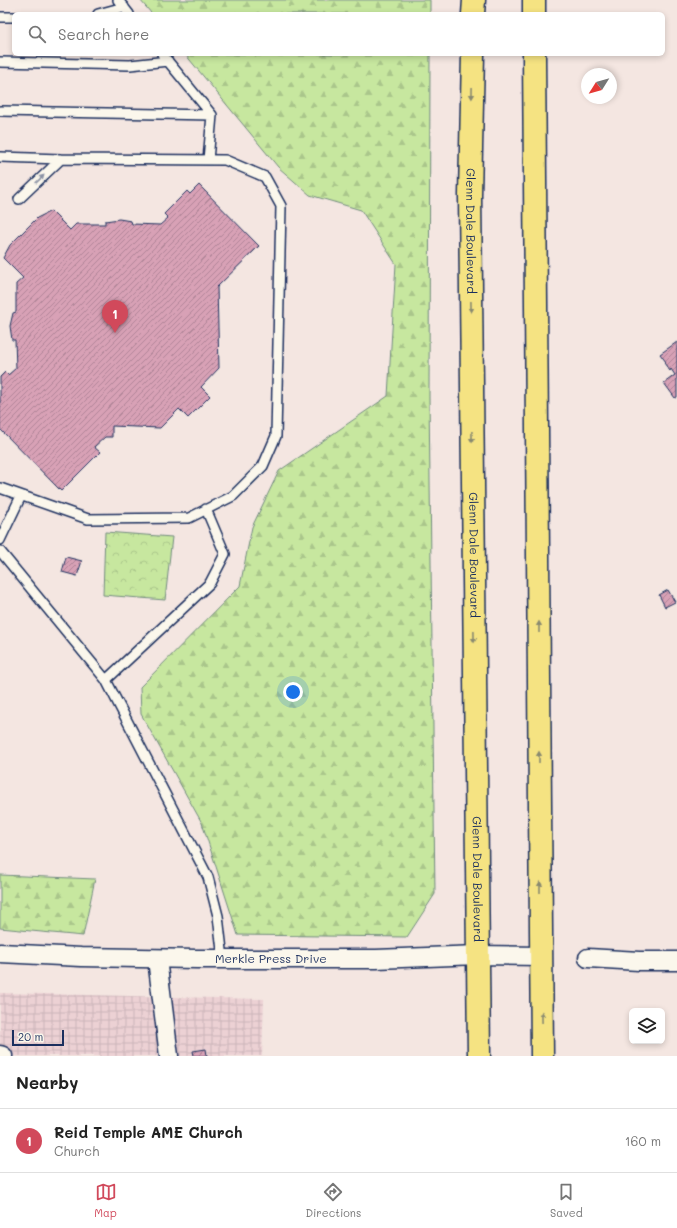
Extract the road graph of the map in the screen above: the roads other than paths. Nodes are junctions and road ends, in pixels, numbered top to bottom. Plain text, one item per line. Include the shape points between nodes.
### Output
1 (474, 0) edge
2 (534, 0) edge
3 (124, 7) edge
4 (105, 12) edge
5 (473, 12) edge
6 (534, 12) edge
7 (0, 16) edge
8 (12, 17) edge
9 (473, 56) edge
10 (534, 56) edge
11 (165, 57) edge
12 (0, 62) edge
13 (0, 111) edge
14 (212, 115) junction
15 (0, 158) edge
16 (61, 160) junction
17 (208, 160) junction
18 (19, 199) dead end
19 (0, 488) edge
20 (21, 496) junction
21 (206, 509) junction
22 (0, 540) edge
23 (0, 551) edge
24 (106, 680) junction
25 (0, 953) edge
26 (478, 954) junction
27 (541, 956) junction
28 (588, 958) dead end
29 (156, 959) junction
30 (223, 959) junction
31 (677, 961) edge
32 (0, 1055) edge
33 (4, 1056) edge
34 (169, 1056) edge
35 (479, 1056) edge
36 (542, 1056) edge

1 - 5 main road
2 - 6 main road
3 - 4 lane
7 - 8 lane
9 -> 26 main road, Glenn Dale Boulevard via 470,195
27 -> 10 main road
11 - 12 lane via 130,65
11 - 14 lane
13 - 14 lane
14 - 17 lane
15 - 16 lane
16 - 17 lane
18 -> 16 lane
17 - 21 lane via 225,160 265,177 281,206 276,436 263,466 234,496
19 - 20 lane
20 - 21 lane via 88,519 189,518
20 - 22 lane
21 - 24 lane via 225,554 210,583
23 - 24 lane
24 - 30 lane via 208,877 218,916
25 - 29 street, Merkle Press Drive
26 - 27 street, Merkle Press Drive
26 - 30 street, Merkle Press Drive via 376,959
26 - 35 main road, Glenn Dale Boulevard
36 -> 27 main road
28 - 31 street
29 - 30 street, Merkle Press Drive
29 - 34 street
32 - 33 street

